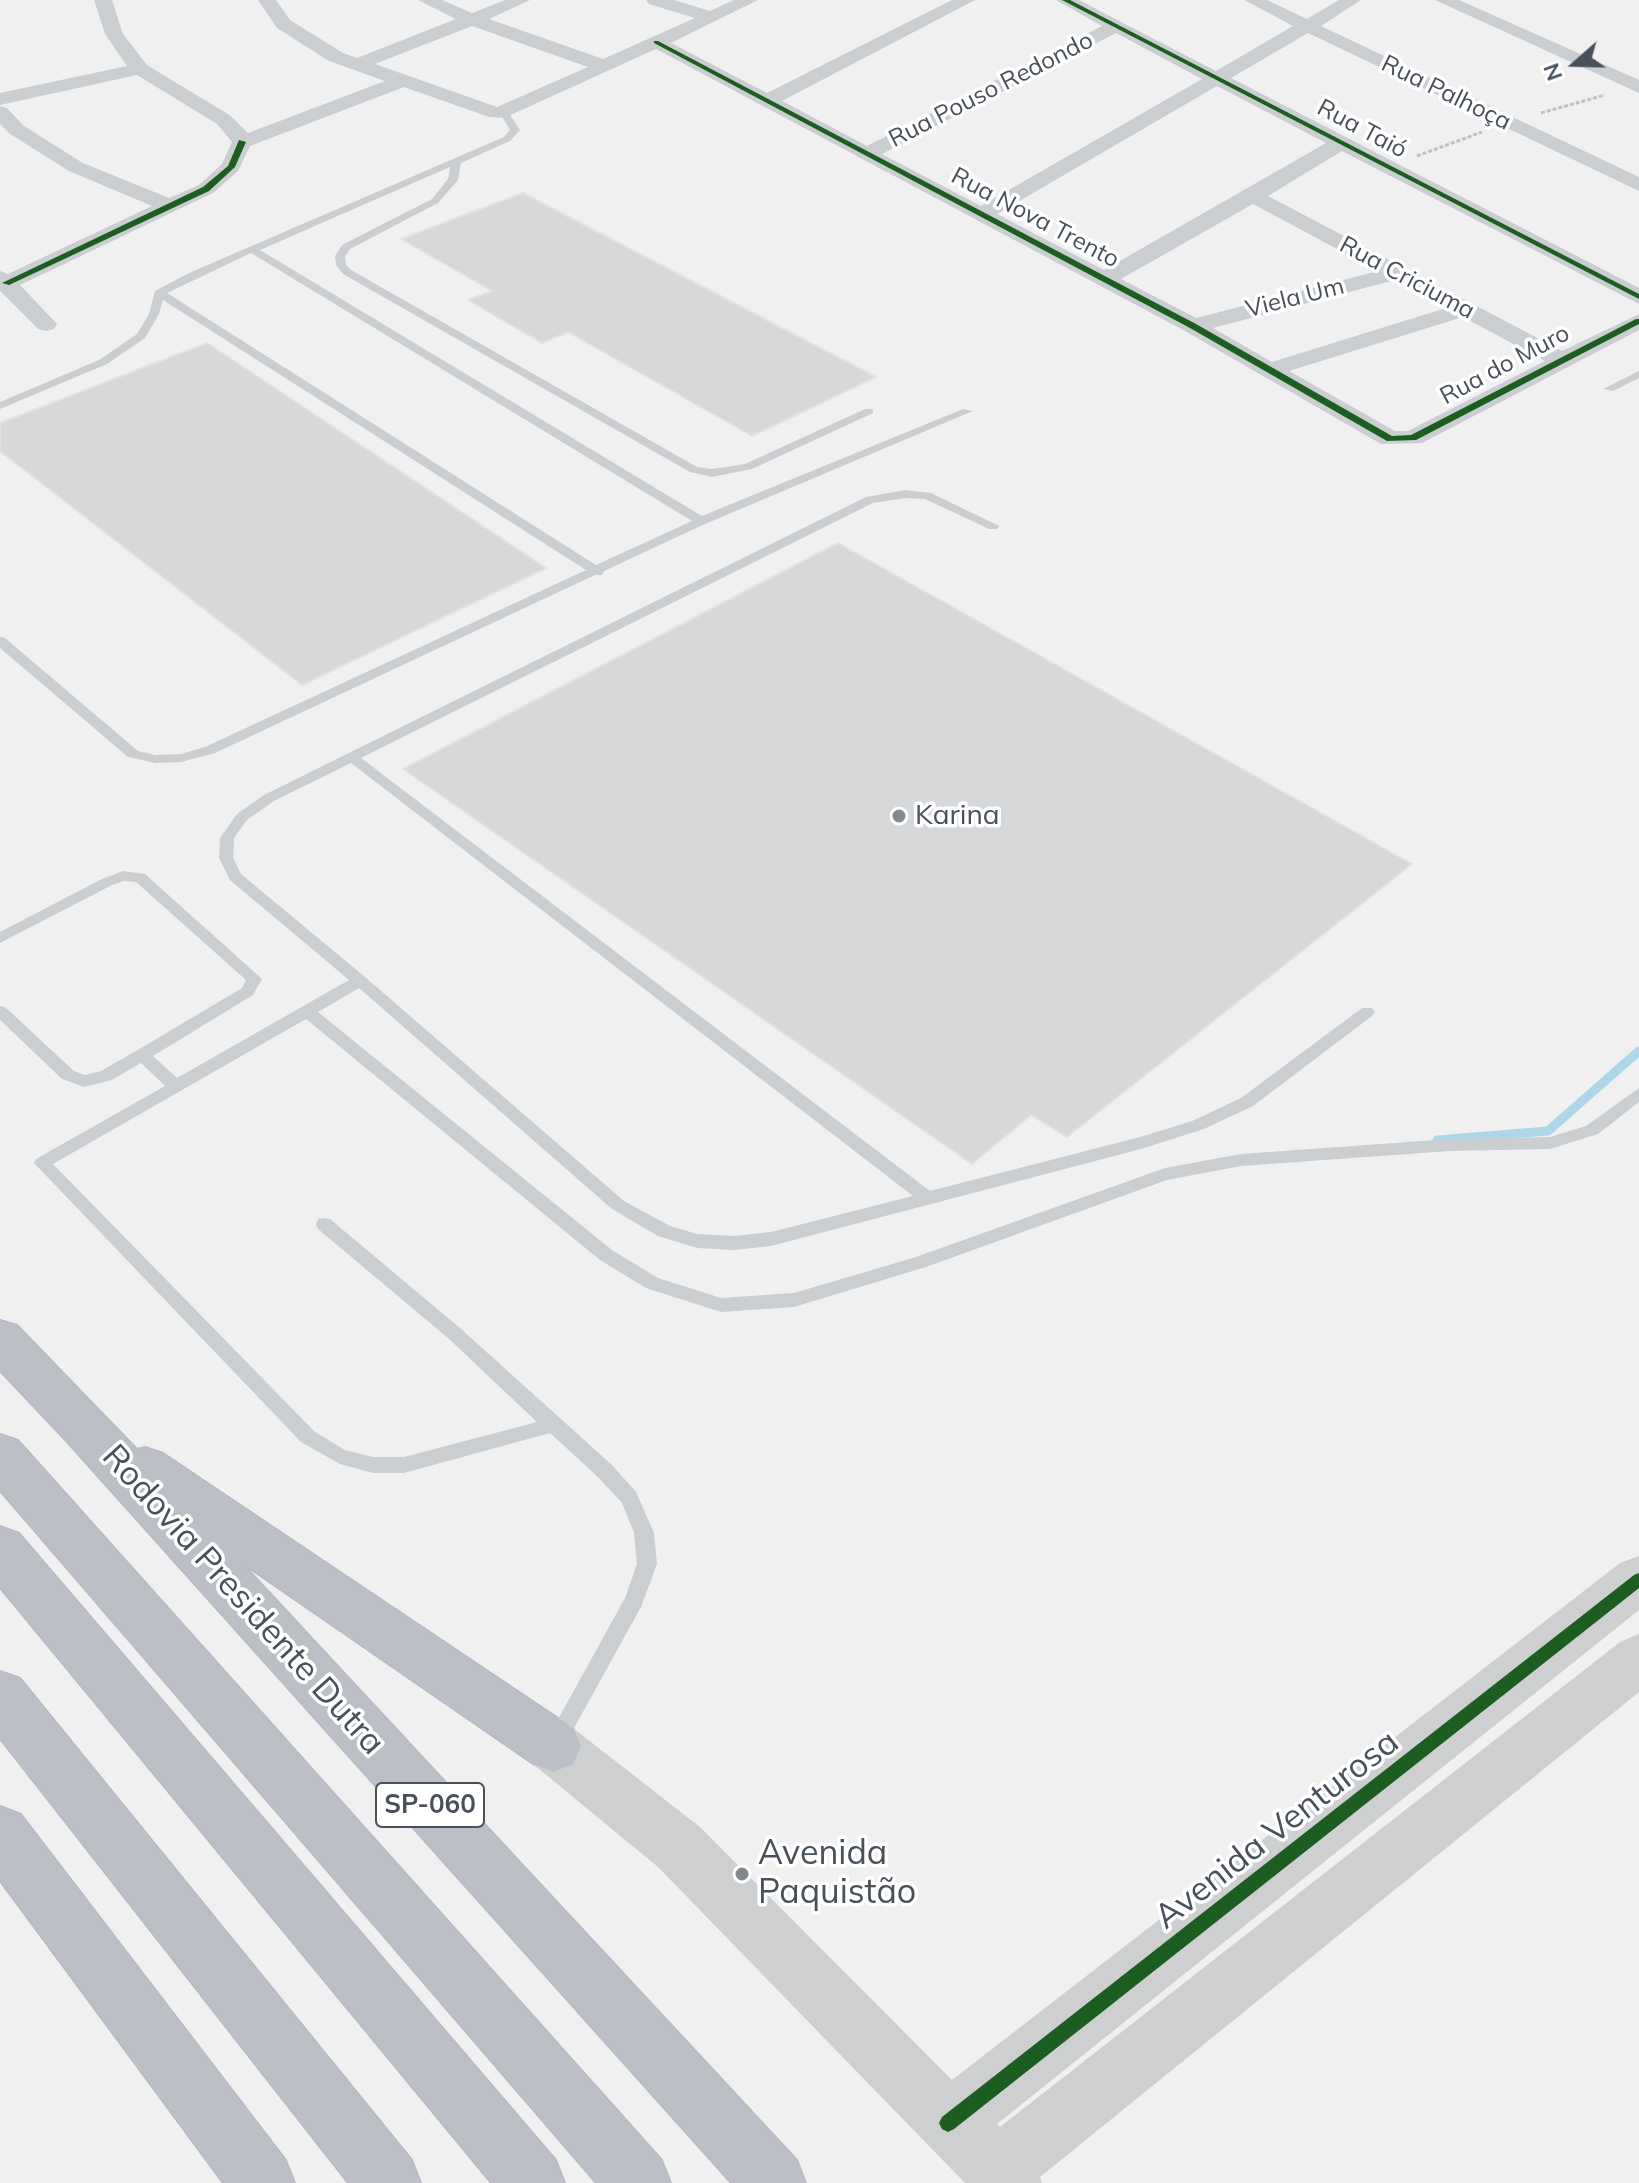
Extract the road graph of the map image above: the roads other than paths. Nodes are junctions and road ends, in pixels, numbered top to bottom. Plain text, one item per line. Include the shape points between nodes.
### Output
1 (103, 0) edge
2 (267, 0) edge
3 (427, 0) edge
4 (521, 0) edge
5 (655, 0) edge
6 (749, 0) edge
7 (966, 0) edge
8 (1065, 0) edge
9 (1253, 0) edge
10 (1352, 0) edge
11 (1444, 0) edge
12 (711, 17) junction
13 (471, 19) junction
14 (1116, 26) junction
15 (1306, 26) junction
16 (656, 42) junction
17 (356, 65) junction
18 (601, 65) junction
19 (140, 69) junction
20 (1218, 78) junction
21 (402, 81) junction
22 (1639, 87) edge
23 (0, 99) edge
24 (767, 101) junction
25 (0, 112) edge
26 (504, 112) junction
27 (8, 132) edge
28 (242, 142) junction
29 (1341, 143) junction
30 (866, 154) junction
31 (456, 163) junction
32 (1639, 185) edge
33 (1253, 196) junction
34 (169, 206) junction
35 (982, 214) junction
36 (253, 250) junction
37 (1397, 273) junction
38 (2, 280) edge
39 (1103, 280) junction
40 (159, 293) junction
41 (1639, 297) edge
42 (1465, 309) junction
43 (1639, 321) edge
44 (46, 324) dead end
45 (1193, 326) junction
46 (1561, 360) junction
47 (1270, 370) junction
48 (1639, 374) edge
49 (1609, 389) dead end
50 (0, 406) edge
51 (869, 411) dead end
52 (967, 411) dead end
53 (1390, 439) joint
54 (701, 521) junction
55 (993, 526) dead end
56 (598, 572) junction
57 (0, 641) edge
58 (352, 757) junction
59 (0, 938) edge
60 (360, 981) junction
61 (0, 1011) edge
62 (306, 1011) junction
63 (1367, 1012) dead end
64 (142, 1055) junction
65 (175, 1086) junction
66 (1639, 1094) edge
67 (927, 1198) junction
68 (324, 1224) dead end
69 (0, 1339) edge
70 (553, 1425) junction
71 (85, 1427) junction
72 (0, 1455) edge
73 (0, 1549) edge
74 (1639, 1579) edge
75 (1639, 1659) edge
76 (0, 1696) edge
77 (553, 1746) junction
78 (0, 1834) edge
79 (948, 2123) junction
80 (1003, 2177) edge
81 (263, 2183) edge
82 (389, 2183) edge
83 (533, 2183) edge
84 (639, 2183) edge
85 (774, 2183) edge

1 - 19 street via 114,34
2 - 17 street via 283,24
3 - 13 street
4 - 13 street
5 - 12 street
6 - 12 street
7 - 24 street
8 - 14 street, Rua Taió
9 - 15 street, Rua Palhoça
10 - 15 street
11 - 22 street
12 - 16 street
13 - 17 street
13 - 18 street
14 - 20 street, Rua Taió
14 - 30 street, Rua Pouso Redondo
15 - 20 street
15 - 32 street, Rua Palhoça
16 - 18 street
16 - 24 street, Rua Nova Trento
17 - 21 street
18 - 26 street
19 - 23 street
19 - 28 street via 224,120
20 - 29 street, Rua Taió
20 - 35 street
21 - 26 street via 492,113
21 - 28 street
24 - 30 street, Rua Nova Trento
25 - 27 street
26 - 31 lane via 515,130 512,135
27 - 34 street
28 - 34 street via 220,179
29 - 33 street
29 - 41 street, Rua Taió
30 - 35 street, Rua Nova Trento
31 - 36 lane
31 - 51 lane via 453,180 435,201 346,247 340,256 347,272 694,470 748,467
33 - 37 street, Rua Criciuma
33 - 39 street
34 - 38 street
35 - 39 street, Rua Nova Trento
36 - 40 lane
36 - 54 lane
37 - 42 street, Rua Criciuma
37 - 45 street, Viela Um
38 - 44 street
39 - 45 street, Rua Nova Trento
40 - 50 lane via 141,336 103,362
40 - 56 lane
42 - 46 street, Rua Criciuma
42 - 47 street
43 - 46 street, Rua do Muro
45 - 47 street, Rua Nova Trento
46 - 53 street, Rua do Muro via 1413,438
47 - 53 street, Rua Nova Trento
48 - 49 lane
52 - 54 lane
54 - 56 lane
55 - 58 lane via 927,496 870,500
56 - 57 lane via 210,750 181,758 133,754
58 - 60 lane via 242,817 227,838 226,858 235,877
58 - 67 lane
59 - 64 lane via 107,882 140,877 254,979 248,991
60 - 62 lane
60 - 67 lane via 618,1205 664,1231 710,1242 771,1239
61 - 64 lane via 68,1075 84,1081 106,1076
62 - 65 lane
62 - 66 lane via 606,1255 652,1283 721,1305 794,1300 920,1262 1165,1174 1241,1160 1550,1143 1592,1130
63 - 67 lane via 1247,1102 1198,1125
64 - 65 lane
65 - 70 lane via 42,1163 308,1437 340,1456 373,1465 404,1465
68 - 70 lane
69 - 71 highway, Rodovia Presidente Dutra / SP-060
70 - 77 lane via 629,1498 644,1533 647,1564 634,1601
71 - 77 highway
71 - 85 highway, Rodovia Presidente Dutra / SP-060
72 - 84 highway, SP-060
73 - 83 highway
74 - 79 street, Avenida Venturosa
75 - 80 street
76 - 82 highway
77 - 79 street via 679,1847
78 - 81 highway
79 - 80 street

